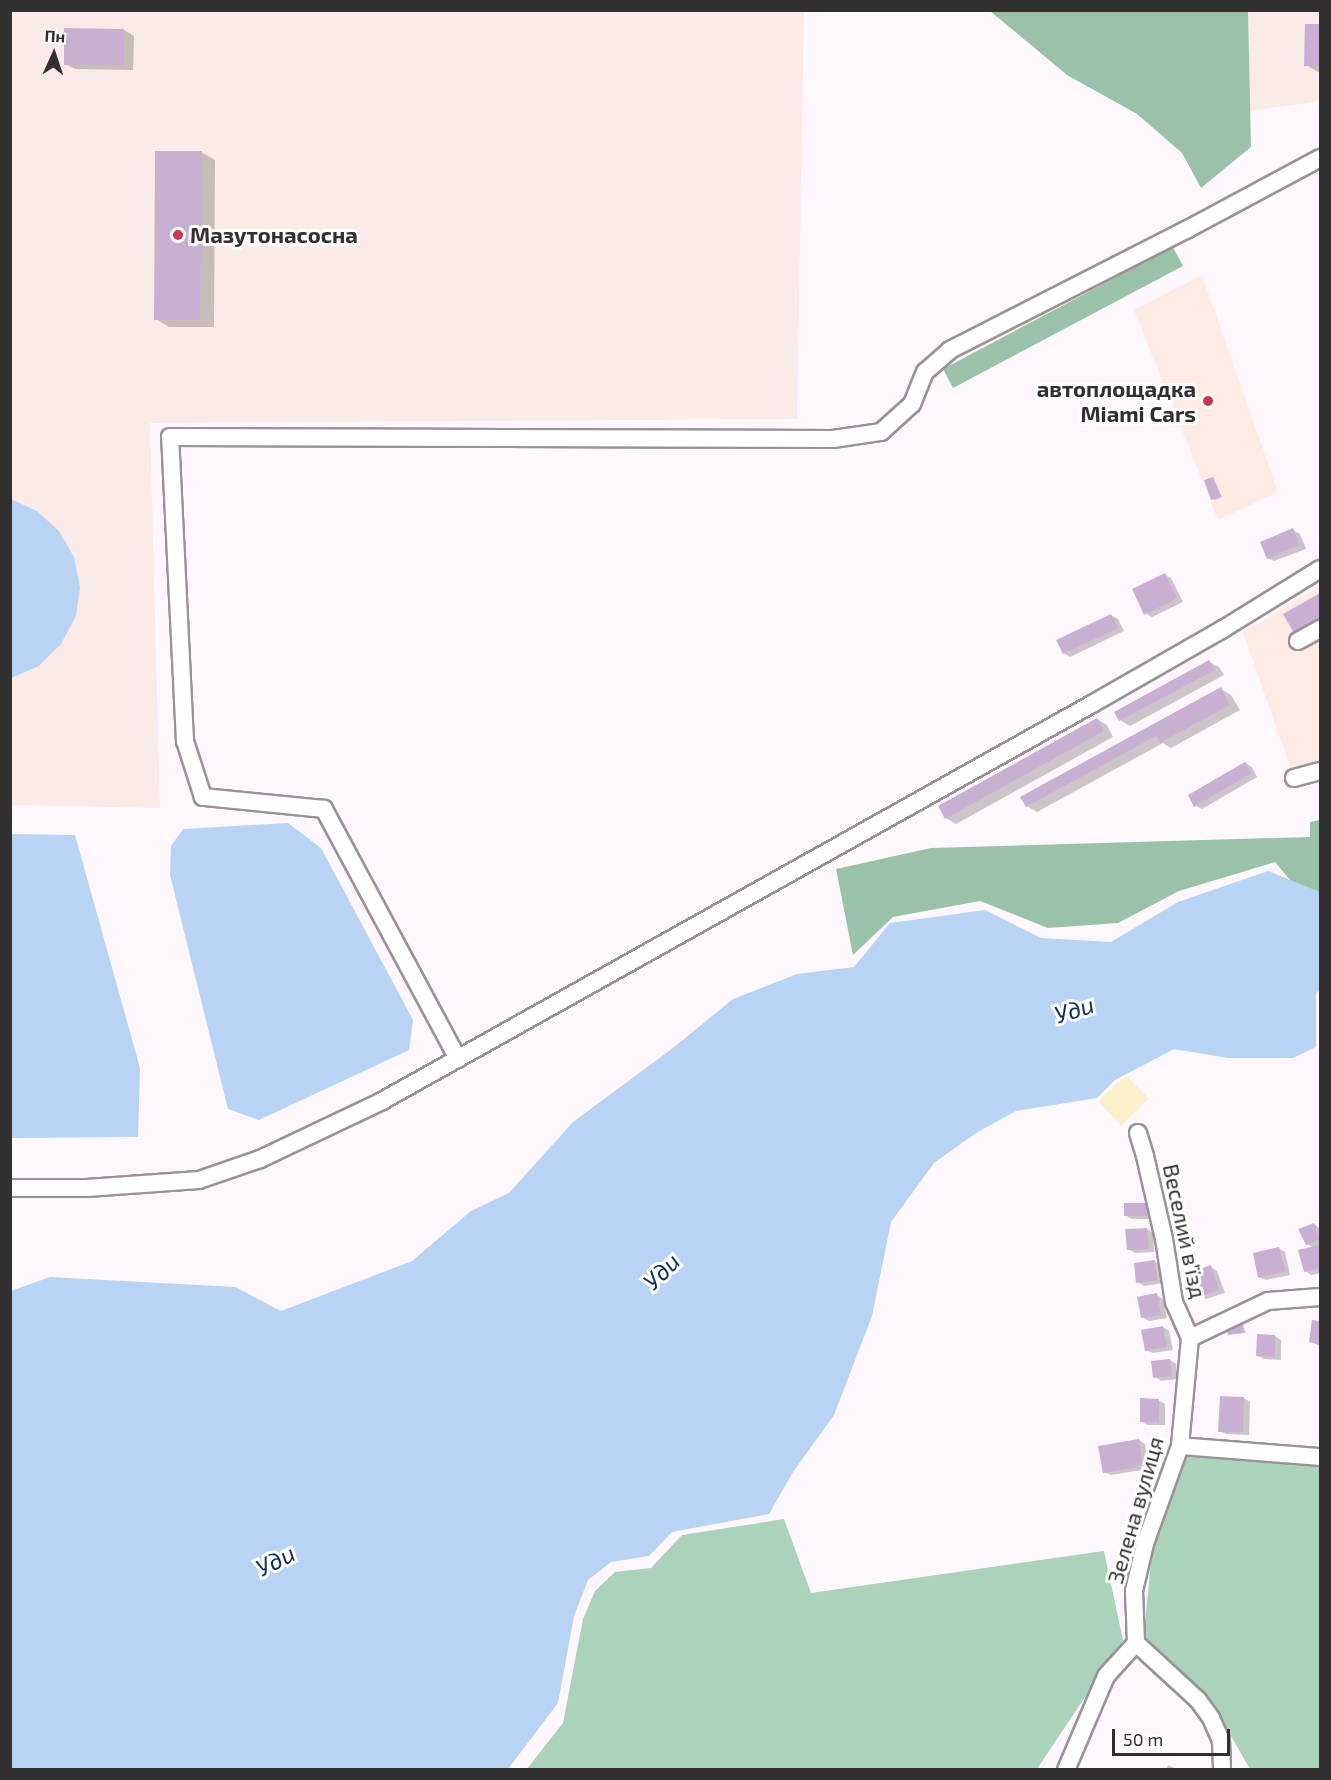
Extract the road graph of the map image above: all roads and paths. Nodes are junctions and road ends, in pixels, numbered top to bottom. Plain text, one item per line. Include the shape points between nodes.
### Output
1 (1320, 158) edge
2 (1320, 569) edge
3 (1320, 629) edge
4 (1298, 641) dead end
5 (1320, 771) edge
6 (1294, 778) dead end
7 (458, 1059) junction
8 (1138, 1133) dead end
9 (10, 1188) edge
10 (1320, 1297) edge
11 (1190, 1338) junction
12 (1180, 1446) junction
13 (1320, 1457) edge
14 (1136, 1643) junction
15 (1066, 1770) edge
16 (1222, 1770) edge

1 - 7 street via 950,350 925,372 912,404 881,432 833,439 170,437 185,741 203,797 324,809
2 - 7 street via 1092,704
3 - 4 street
5 - 6 street
7 - 9 street via 260,1160 199,1180 87,1188
8 - 11 street, Веселий в’їзд via 1164,1239 1174,1302
10 - 11 street via 1268,1301
11 - 12 street, Зелена вулиця
12 - 13 street
12 - 14 street, Зелена вулиця via 1145,1544 1134,1591
14 - 15 street via 1106,1676
14 - 16 street via 1198,1700 1211,1718 1221,1740

